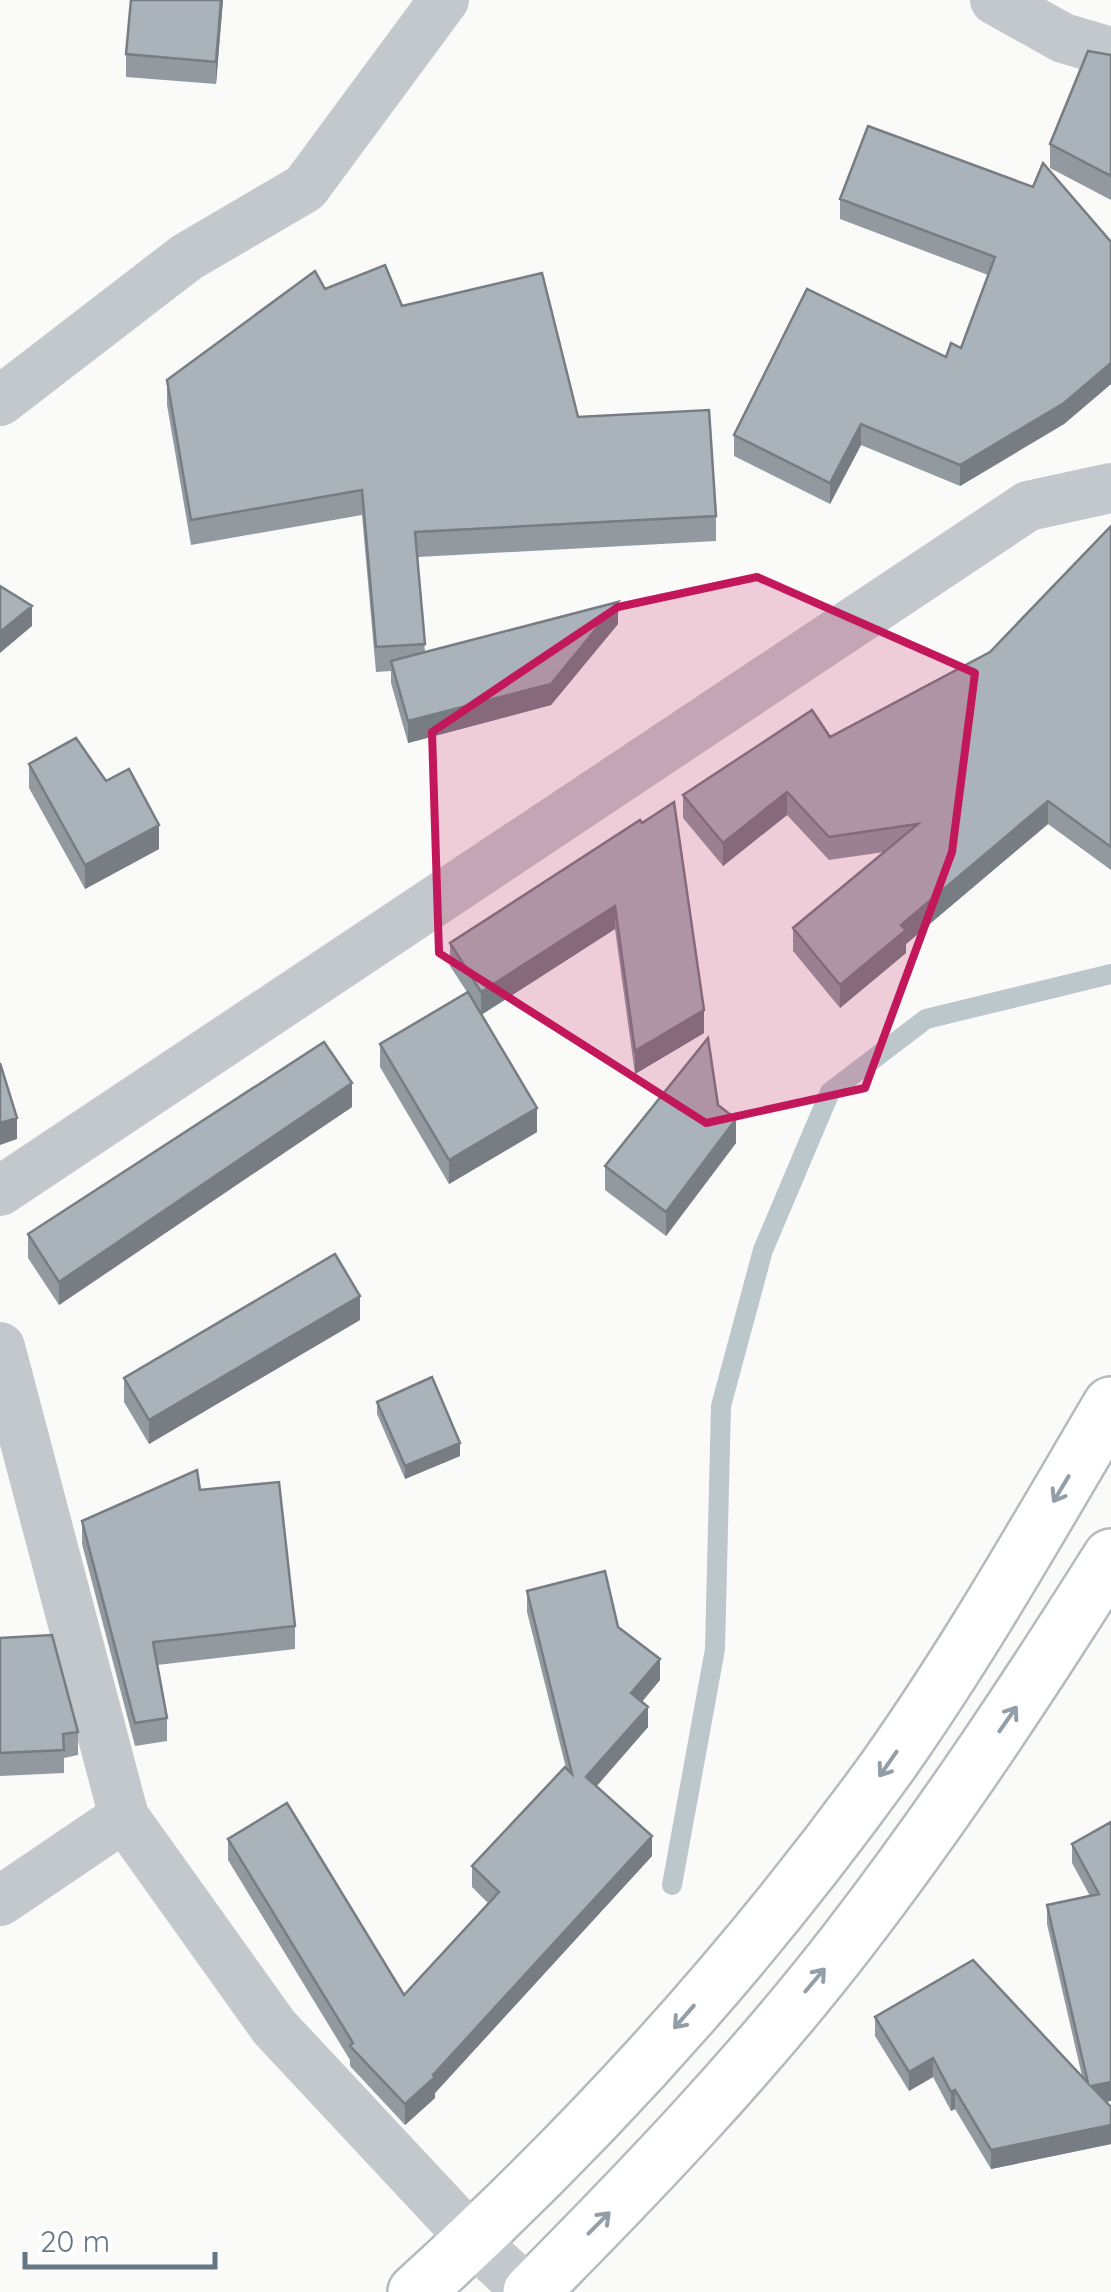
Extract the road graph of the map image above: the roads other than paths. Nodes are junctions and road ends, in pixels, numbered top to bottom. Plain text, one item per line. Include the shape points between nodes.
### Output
1 (444, 0) edge
2 (995, 0) edge
3 (1111, 52) edge
4 (0, 401) edge
5 (1111, 488) edge
6 (0, 1191) edge
7 (0, 1348) edge
8 (1111, 1405) edge
9 (1111, 1557) edge
10 (124, 1817) junction
11 (0, 1901) edge
12 (473, 2240) junction
13 (416, 2292) edge
14 (529, 2292) edge

1 - 4 street via 305,188 186,258
2 - 3 street via 1062,38
5 - 6 street via 1028,506
7 - 10 street
8 -> 12 main road via 972,1638 875,1782 762,1927 605,2108
14 -> 9 main road via 663,2159 849,1939 1014,1712
10 - 11 street
10 - 12 street via 274,2027
12 - 13 main road
12 - 14 street

